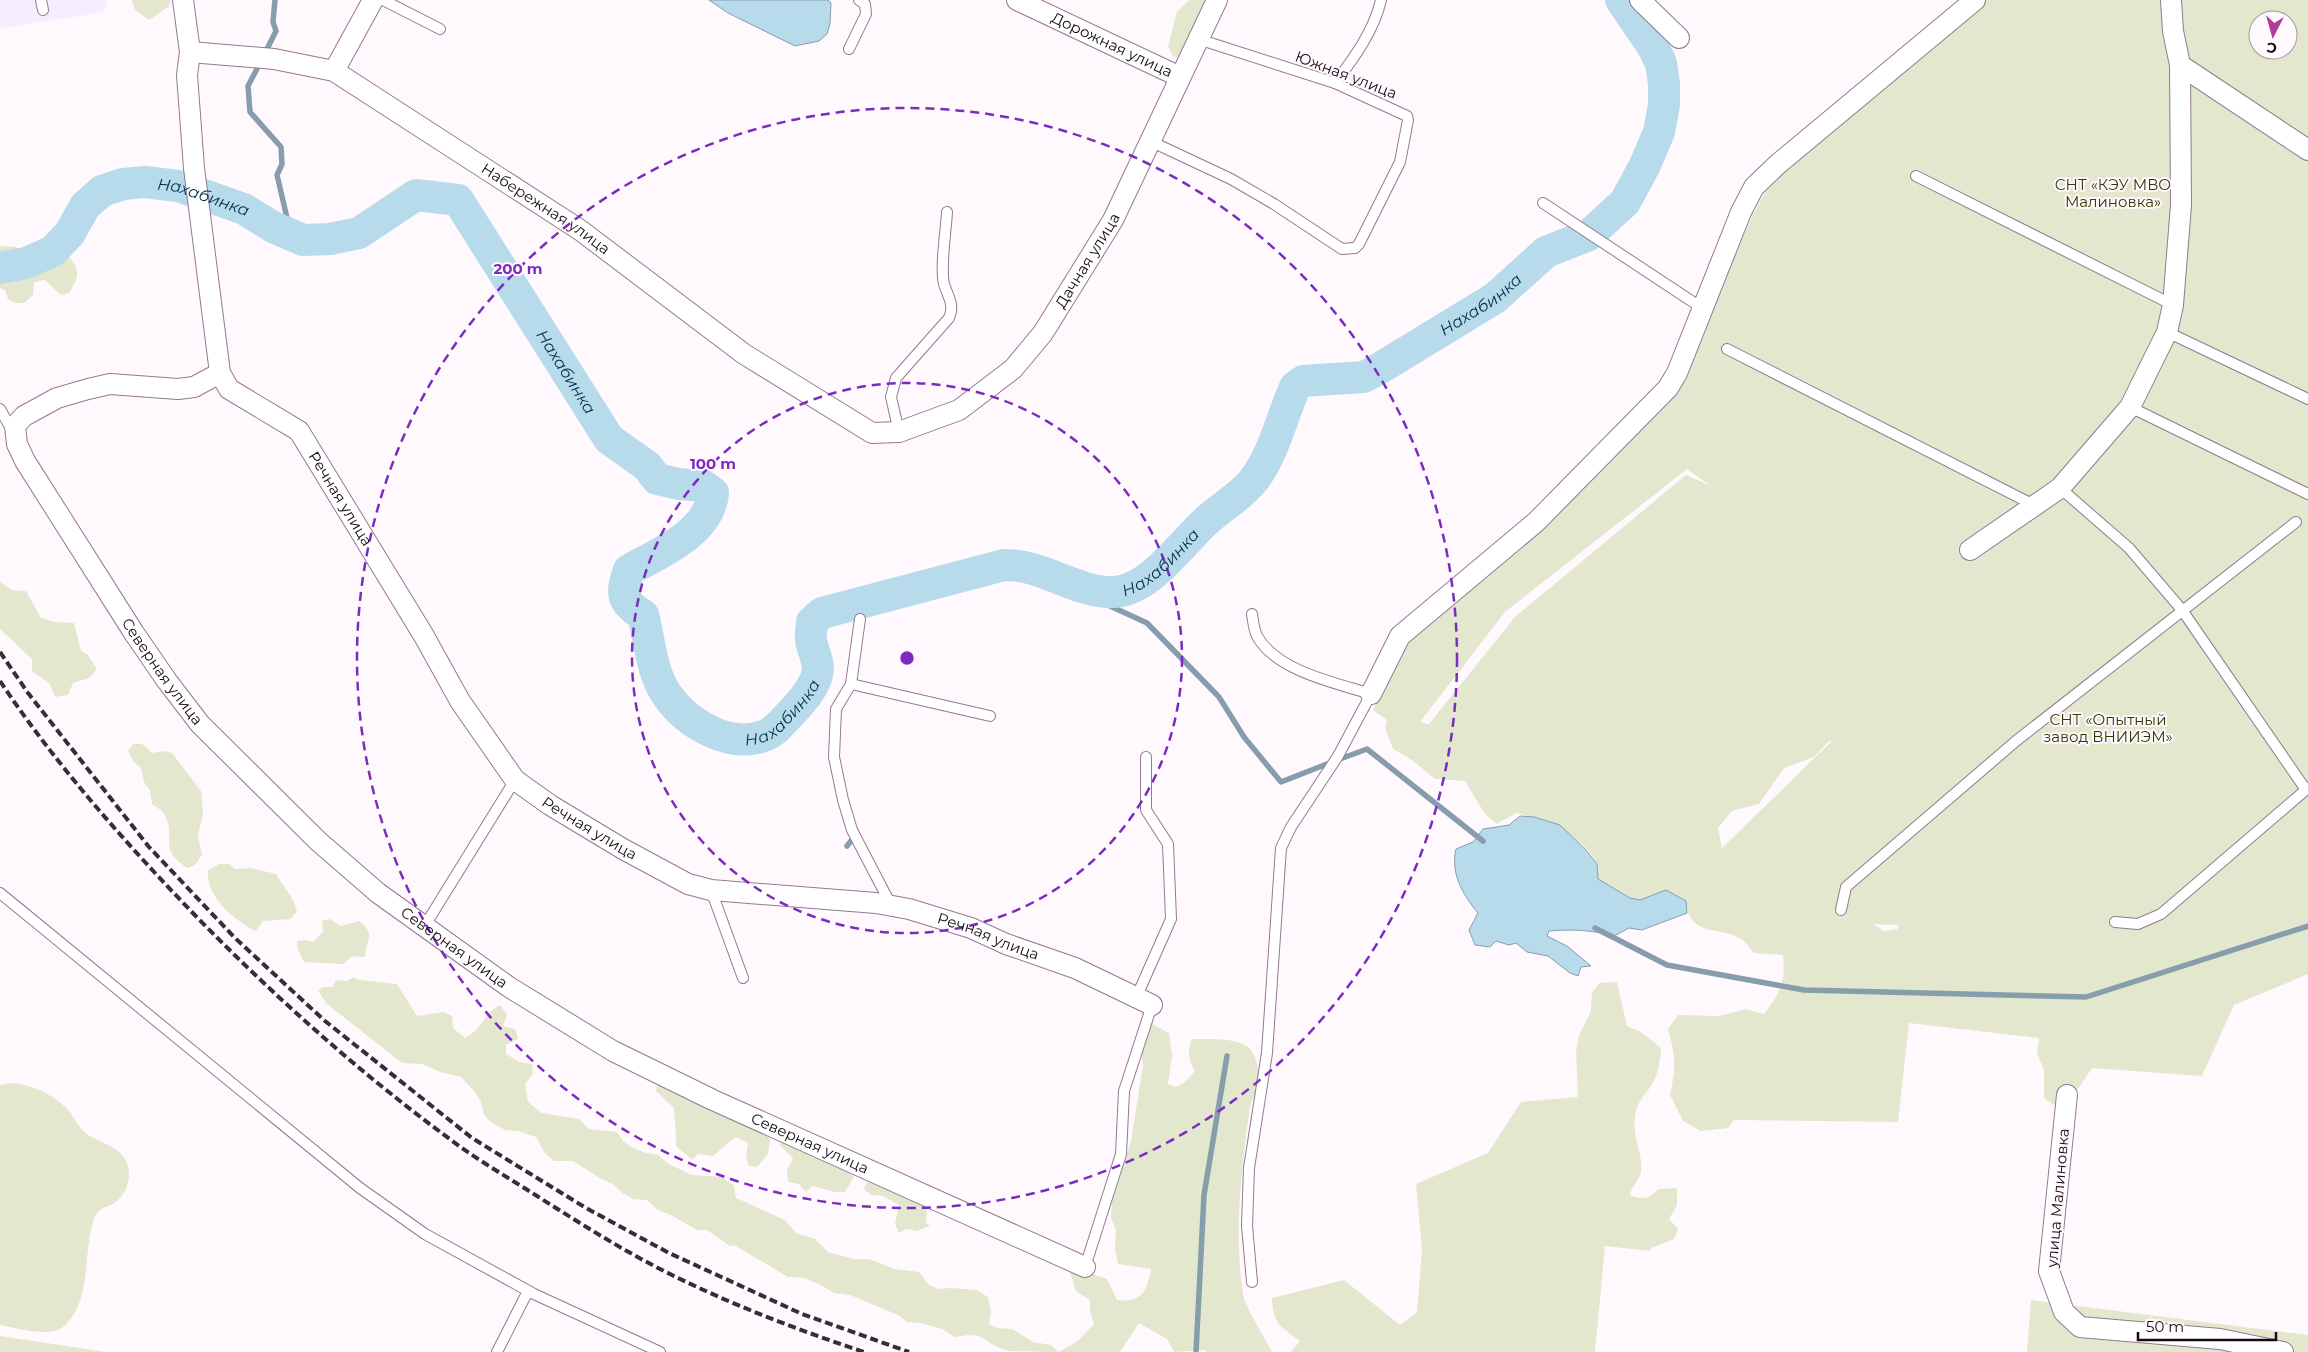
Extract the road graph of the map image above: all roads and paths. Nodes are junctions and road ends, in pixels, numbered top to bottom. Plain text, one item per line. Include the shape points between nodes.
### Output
1 (183, 0) edge
2 (373, 0) edge
3 (384, 0) edge
4 (858, 0) edge
5 (1018, 0) edge
6 (1217, 0) edge
7 (1381, 0) edge
8 (1640, 0) edge
9 (1975, 0) edge
10 (2171, 0) edge
11 (440, 29) dead end
12 (1679, 38) dead end
13 (1198, 39) junction
14 (849, 49) dead end
15 (190, 52) junction
16 (2180, 65) junction
17 (334, 71) junction
18 (1180, 77) junction
19 (1335, 83) junction
20 (1150, 141) junction
21 (2308, 150) edge
22 (1916, 176) dead end
23 (1543, 203) dead end
24 (947, 212) dead end
25 (2173, 305) junction
26 (1702, 308) junction
27 (2166, 332) junction
28 (1727, 348) dead end
29 (220, 373) junction
30 (2308, 399) edge
31 (2130, 407) junction
32 (0, 409) edge
33 (899, 432) junction
34 (872, 433) joint
35 (14, 435) junction
36 (2060, 488) junction
37 (2308, 494) edge
38 (2034, 505) junction
39 (2296, 522) dead end
40 (1970, 550) dead end
41 (2182, 610) junction
42 (1252, 614) dead end
43 (860, 619) dead end
44 (851, 684) junction
45 (1371, 694) junction
46 (990, 716) dead end
47 (1146, 757) dead end
48 (515, 780) junction
49 (2307, 789) edge
50 (711, 890) junction
51 (0, 893) edge
52 (891, 906) junction
53 (1841, 910) dead end
54 (2116, 922) dead end
55 (424, 927) junction
56 (743, 978) dead end
57 (1144, 1002) junction
58 (2067, 1095) dead end
59 (1085, 1267) joint
60 (1252, 1282) dead end
61 (528, 1291) junction
62 (497, 1352) edge
63 (660, 1352) edge
64 (2283, 1352) edge

1 - 15 street, Речная улица
2 - 17 street
3 - 11 lane
4 - 14 lane via 865,4 866,14
5 - 18 street, Дорожная улица
6 - 13 street, Дачная улица
7 - 19 lane via 1367,36
8 - 12 street
9 - 26 street via 1754,187
10 - 16 street
13 - 18 street, Дачная улица
13 - 19 lane, Южная улица
15 - 17 street, Набережная улица via 274,58
15 - 29 street, Речная улица via 187,75 194,168
16 - 21 street
16 - 25 street via 2181,205
17 - 34 street, Набережная улица via 580,230 744,354
18 - 20 street, Дачная улица
19 - 20 lane, Южная улица via 1402,113 1408,120 1400,162 1355,248 1334,246 1231,179
20 - 33 street, Дачная улица via 1113,220 1078,279 1043,333 1013,369 959,410
22 - 25 lane
23 - 26 lane
24 - 33 lane via 943,277 952,312 896,378 891,397
25 - 27 street
26 - 45 street via 1677,374 1660,399 1536,522 1400,636
27 - 30 lane
27 - 31 street
28 - 38 lane
29 - 35 street via 194,387 178,389 110,384 56,398 24,416 15,426
29 - 48 street, Речная улица via 229,389 299,432 460,701
31 - 36 street
31 - 37 lane
32 - 35 lane
33 - 34 street, Дачная улица
35 - 55 street, Северная улица via 25,461 134,633 200,724 318,840 378,893
36 - 38 street
36 - 41 lane via 2129,548
38 - 40 street
39 - 41 lane
41 - 49 lane
41 - 53 lane via 2016,741 1846,887
42 - 45 lane via 1256,636 1280,659 1309,674
43 - 44 lane
44 - 46 lane
44 - 52 lane via 836,709 834,757 852,830
45 - 60 lane via 1338,756 1291,827 1281,848 1267,1053 1249,1168 1247,1226
47 - 57 lane via 1146,810 1168,844 1172,919
48 - 50 street, Речная улица via 623,849 688,884
48 - 55 lane
49 - 54 lane via 2160,914 2138,924
50 - 52 street, Речная улица
50 - 56 lane
51 - 61 lane via 360,1188 426,1234
52 - 57 street, Речная улица via 971,928 1075,968
55 - 59 street, Северная улица via 509,987 613,1051 722,1104
57 - 59 lane via 1124,1091 1121,1154
58 - 64 street, улица Малиновка via 2049,1271 2064,1312 2080,1327 2220,1339
61 - 62 lane
61 - 63 lane

